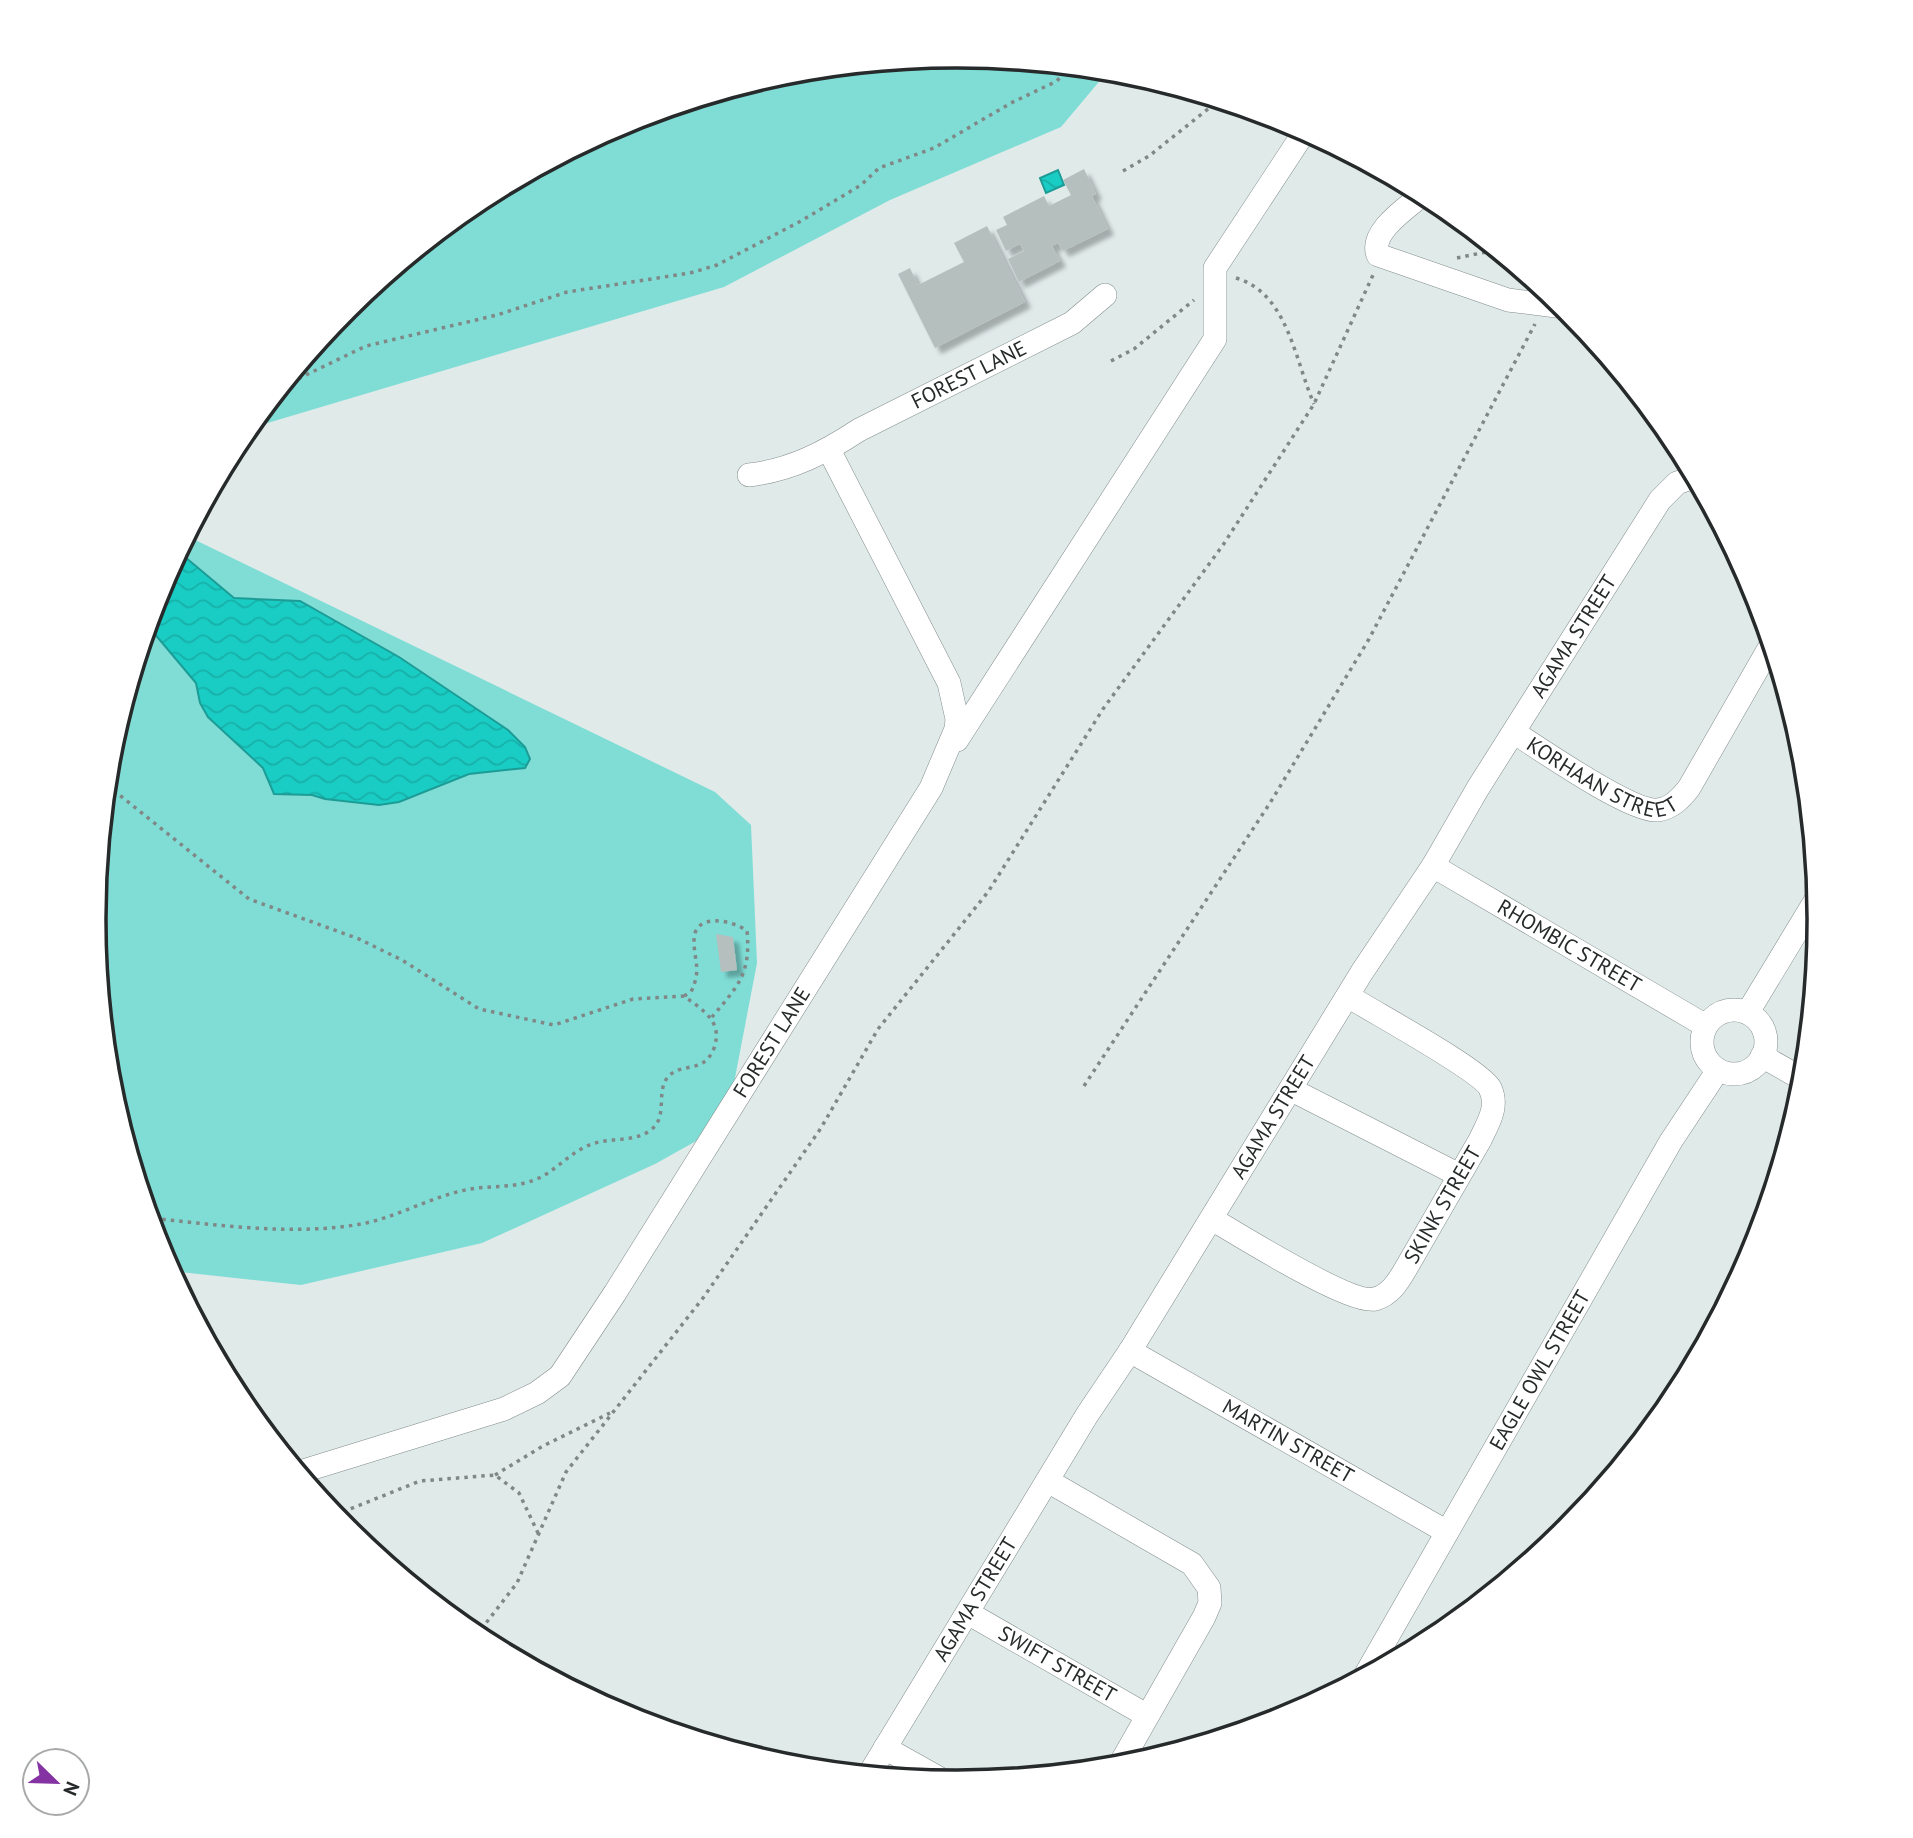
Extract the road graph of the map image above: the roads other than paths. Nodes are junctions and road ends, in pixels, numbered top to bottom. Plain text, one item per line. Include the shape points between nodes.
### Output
1 (1299, 141) edge
2 (1414, 203) edge
3 (1105, 295) dead end
4 (1544, 304) edge
5 (829, 450) junction
6 (749, 475) dead end
7 (1685, 480) edge
8 (1765, 656) edge
9 (1515, 733) junction
10 (948, 755) junction
11 (1433, 866) junction
12 (1807, 915) edge
13 (1348, 996) junction
14 (1748, 1012) junction
15 (1706, 1026) junction
16 (1762, 1056) junction
17 (1718, 1070) junction
18 (1793, 1074) edge
19 (1292, 1090) junction
20 (1459, 1175) junction
21 (1212, 1219) junction
22 (1130, 1351) junction
23 (308, 1469) edge
24 (1048, 1481) junction
25 (1447, 1532) junction
26 (968, 1613) junction
27 (1374, 1660) edge
28 (1146, 1715) junction
29 (885, 1748) junction
30 (1126, 1752) edge
31 (875, 1765) edge
32 (922, 1769) edge

1 - 10 street via 1215,268 1215,339
2 - 4 street via 1380,236 1376,252 1382,258 1411,264 1489,295
3 - 5 street, FOREST LANE via 1072,323 859,430
5 - 6 street, FOREST LANE via 792,467
5 - 10 street, FOREST LANE via 949,683 957,719
7 - 9 street, AGAMA STREET via 1660,500
8 - 9 street, KORHAAN STREET via 1689,788 1665,807 1650,810 1608,791
9 - 11 street, AGAMA STREET
10 - 23 street, FOREST LANE via 932,788 560,1376 503,1409
11 - 13 street, AGAMA STREET
11 - 15 street, RHOMBIC STREET
12 - 14 street
13 - 19 street, AGAMA STREET
13 - 20 street, SKINK STREET via 1469,1069 1489,1088 1494,1108 1491,1118
14 - 15 street via 1732,1009
14 - 16 street via 1761,1024 1766,1042
15 - 17 street via 1702,1043 1707,1060
16 - 17 street via 1743,1072
16 - 18 street
17 - 25 street, EAGLE OWL STREET via 1671,1141
19 - 20 street
19 - 21 street, AGAMA STREET
20 - 21 street, SKINK STREET via 1400,1278 1375,1299 1338,1290
21 - 22 street, AGAMA STREET
22 - 24 street, AGAMA STREET
22 - 25 street, MARTIN STREET
24 - 26 street, AGAMA STREET
24 - 28 street via 1192,1564 1209,1588 1205,1617
25 - 27 street, EAGLE OWL STREET
26 - 28 street, SWIFT STREET
26 - 29 street, AGAMA STREET
28 - 30 street
29 - 31 street, AGAMA STREET
29 - 32 street

